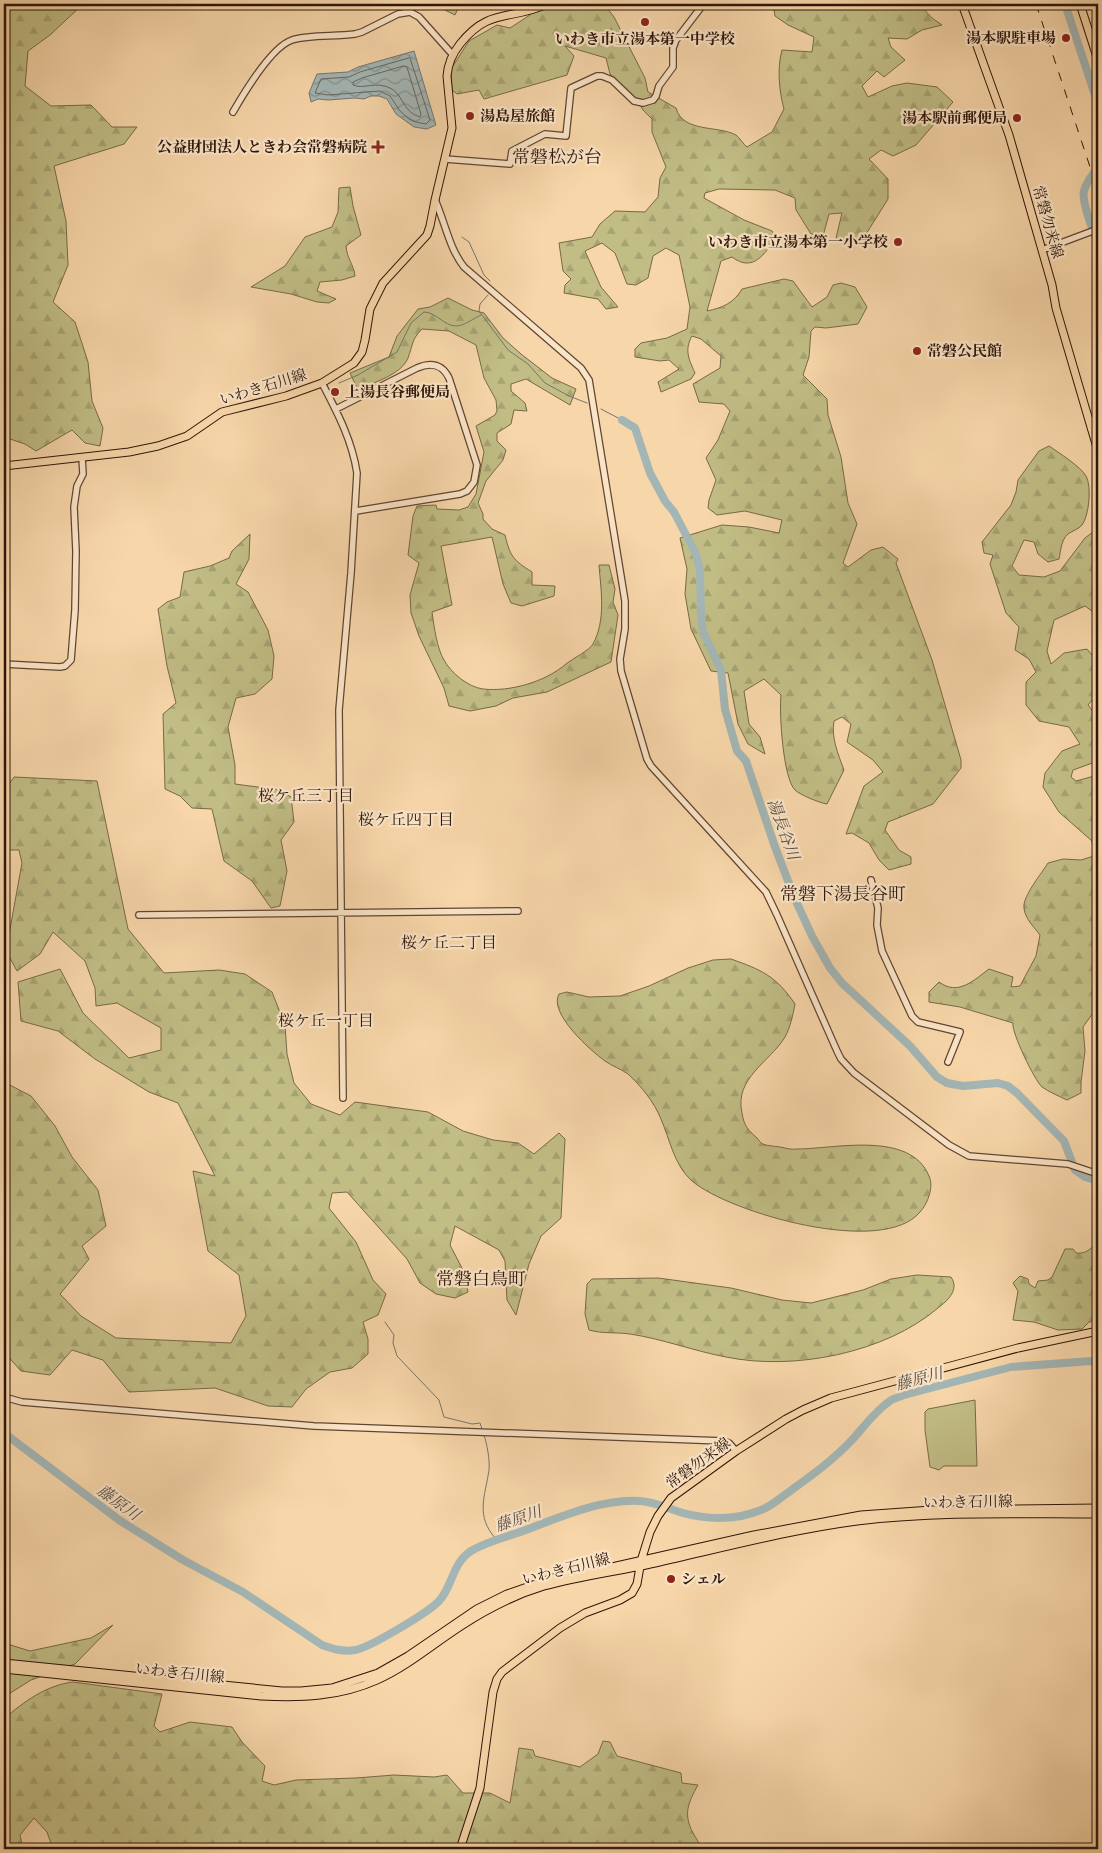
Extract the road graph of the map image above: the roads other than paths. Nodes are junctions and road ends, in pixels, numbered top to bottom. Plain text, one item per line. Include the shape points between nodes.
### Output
1 (547, 4) edge
2 (962, 4) edge
3 (1080, 4) edge
4 (702, 6) dead end
5 (452, 54) junction
6 (1098, 60) edge
7 (233, 112) dead end
8 (445, 159) junction
9 (435, 200) junction
10 (1098, 229) edge
11 (1042, 250) junction
12 (322, 383) junction
13 (336, 409) junction
14 (1098, 451) edge
15 (82, 457) junction
16 (4, 466) edge
17 (356, 511) junction
18 (4, 664) edge
19 (871, 880) dead end
20 (518, 911) dead end
21 (341, 913) junction
22 (139, 915) dead end
23 (948, 1062) dead end
24 (343, 1098) dead end
25 (1098, 1174) edge
26 (1098, 1332) edge
27 (4, 1397) edge
28 (736, 1452) junction
29 (1098, 1508) edge
30 (1098, 1514) edge
31 (640, 1563) junction
32 (4, 1663) edge
33 (4, 1669) edge
34 (460, 1849) edge

1 - 5 main road, いわき石川線 via 481,23 469,32
2 - 11 main road, 常磐勿来線 via 1003,117
3 - 6 main road
4 - 8 street via 676,40 673,68 653,100 634,101 612,80 597,76 571,88 566,136 545,134 512,150 510,164
5 - 7 street via 419,17 410,12 398,14 354,34 291,41 278,49 246,88
5 - 8 main road, いわき石川線 via 447,76 452,128
8 - 9 main road, いわき石川線
9 - 12 main road, いわき石川線 via 427,235 383,283 372,302 362,352 354,363
9 - 25 street via 459,261 581,368 589,380 625,601 620,659 622,678 647,758 766,892 841,1060 959,1152 982,1159 1068,1164
10 - 11 street
11 - 14 main road, 常磐勿来線
12 - 13 street
12 - 15 main road, いわき石川線 via 222,412 177,441 140,450
13 - 17 street via 355,459
13 - 17 street via 417,368 436,365 449,378 477,464 474,482 460,494
15 - 16 main road, いわき石川線
15 - 18 street via 83,474 77,486 74,507 75,605 71,660 60,667
17 - 21 street via 339,710
19 - 23 street via 878,908 877,925 882,952 910,1012 918,1022 960,1032
20 - 21 street
21 - 22 street
21 - 24 street
26 - 28 main road, 常磐勿来線 via 1018,1348 831,1398 803,1410
27 - 28 street via 22,1402 284,1424 723,1441
28 - 31 main road, 常磐勿来線 via 672,1498 650,1532
29 - 31 main road, いわき石川線 via 931,1510 862,1515 746,1536
30 - 31 main road, いわき石川線 via 928,1516 856,1521
31 - 32 main road, いわき石川線 via 553,1578 507,1594 458,1620 378,1673 325,1689 282,1691
31 - 33 main road, いわき石川線 via 557,1583 505,1600 403,1667 368,1684 337,1693 301,1698 260,1696
31 - 34 main road, 常磐勿来線 via 637,1584 632,1593 574,1618 508,1667 497,1679 480,1788

